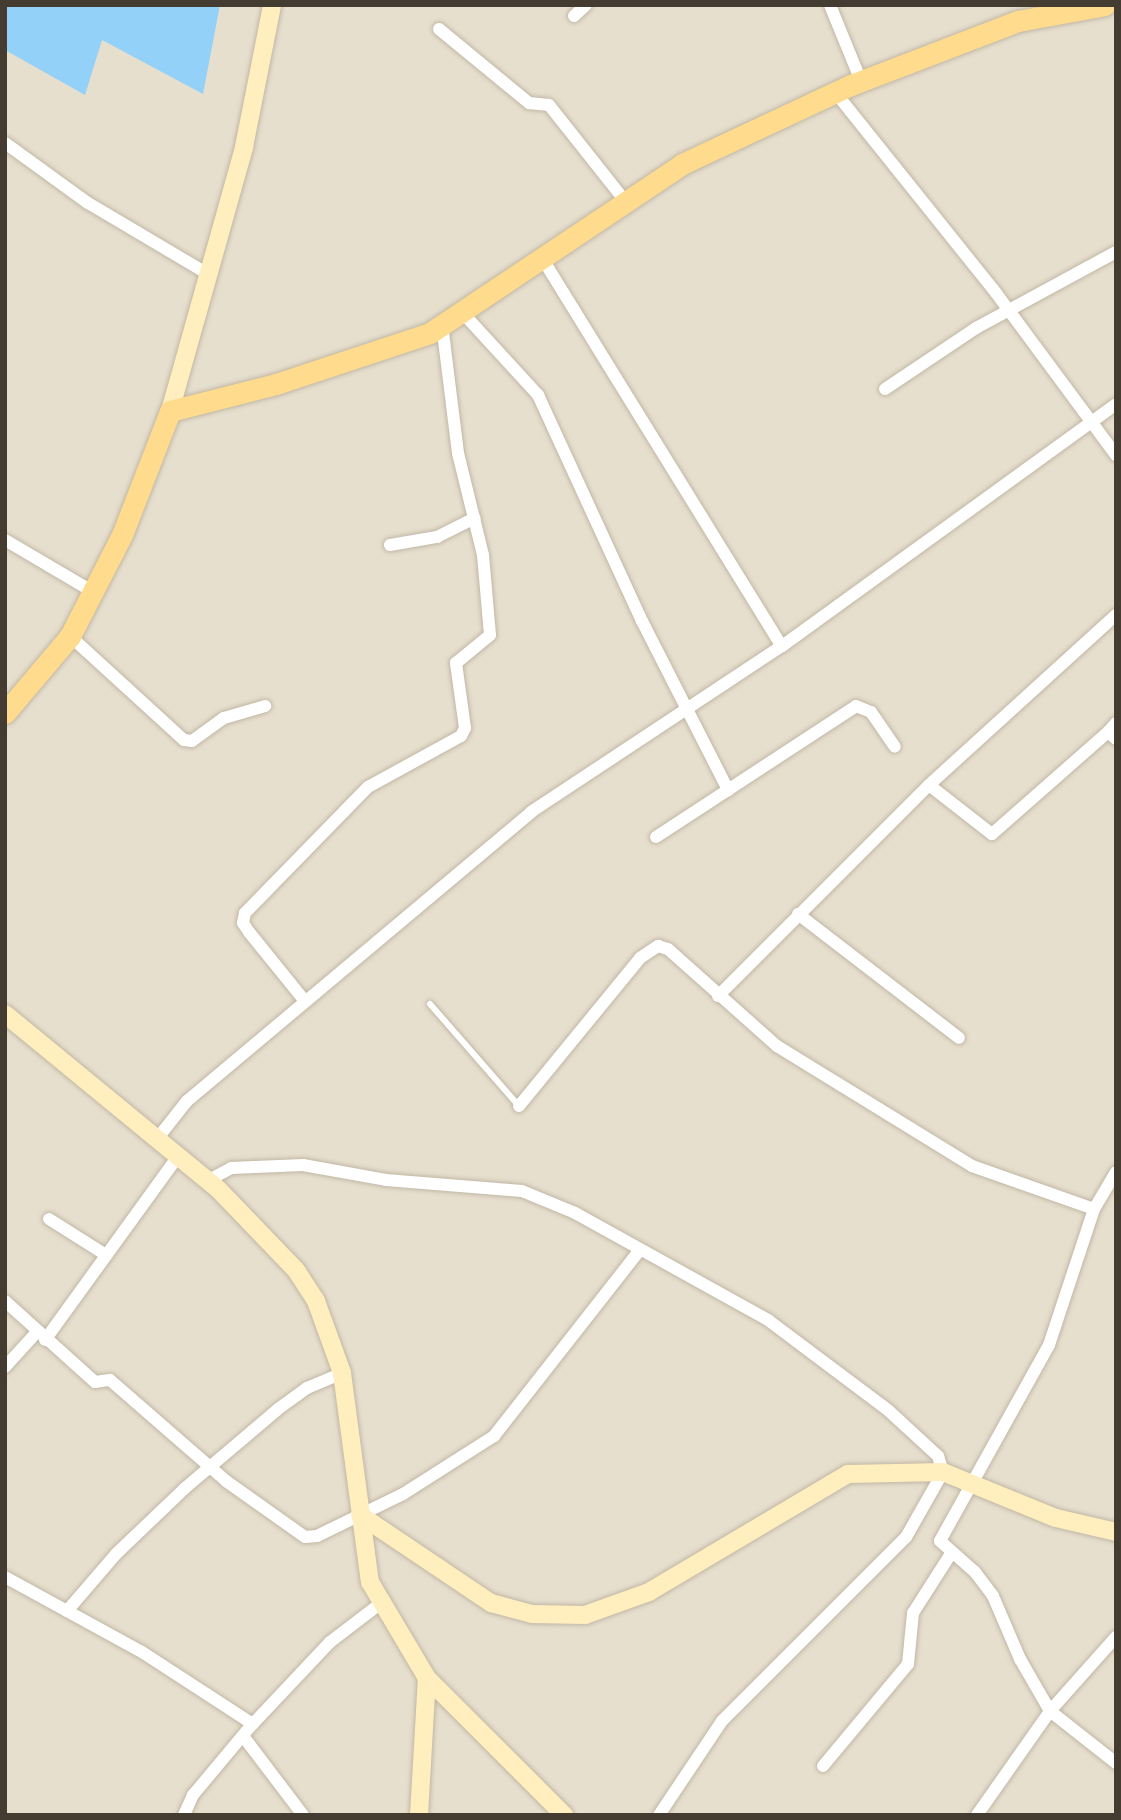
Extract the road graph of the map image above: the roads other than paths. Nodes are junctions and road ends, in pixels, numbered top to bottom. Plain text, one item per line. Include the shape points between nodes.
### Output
1 (272, 5) edge
2 (586, 5) edge
3 (830, 5) edge
4 (1105, 5) edge
5 (574, 16) dead end
6 (439, 29) dead end
7 (861, 81) junction
8 (835, 93) junction
9 (5, 143) edge
10 (626, 202) junction
11 (1116, 252) edge
12 (542, 258) junction
13 (208, 274) junction
14 (1009, 311) junction
15 (461, 312) junction
16 (442, 325) junction
17 (885, 389) dead end
18 (1116, 404) edge
19 (170, 411) junction
20 (1091, 422) junction
21 (1116, 455) edge
22 (475, 518) junction
23 (5, 540) edge
24 (390, 545) dead end
25 (90, 590) junction
26 (1116, 615) edge
27 (70, 636) junction
28 (782, 646) junction
29 (265, 706) dead end
30 (687, 710) junction
31 (5, 713) edge
32 (1113, 731) edge
33 (895, 747) dead end
34 (929, 785) junction
35 (728, 790) junction
36 (656, 837) dead end
37 (798, 914) junction
38 (718, 996) junction
39 (304, 1000) junction
40 (430, 1004) dead end
41 (5, 1014) edge
42 (959, 1038) dead end
43 (519, 1106) joint
44 (157, 1139) junction
45 (178, 1156) junction
46 (1116, 1172) edge
47 (207, 1181) junction
48 (1094, 1209) junction
49 (48, 1219) dead end
50 (640, 1250) junction
51 (106, 1255) junction
52 (5, 1301) edge
53 (40, 1336) junction
54 (5, 1367) edge
55 (342, 1373) junction
56 (210, 1466) junction
57 (943, 1472) junction
58 (973, 1484) junction
59 (360, 1515) junction
60 (1116, 1532) edge
61 (952, 1552) junction
62 (5, 1577) edge
63 (381, 1603) junction
64 (67, 1611) junction
65 (1116, 1637) edge
66 (427, 1678) junction
67 (1050, 1711) junction
68 (253, 1724) junction
69 (243, 1735) junction
70 (1116, 1763) edge
71 (823, 1766) dead end
72 (184, 1815) edge
73 (303, 1815) edge
74 (419, 1815) edge
75 (565, 1815) edge
76 (659, 1815) edge
77 (977, 1815) edge

1 - 13 main road via 244,147
2 - 5 street
3 - 7 street
4 - 7 main road via 1017,21
6 - 10 street via 529,103 550,105
7 - 8 main road
8 - 10 main road via 682,164
8 - 14 street
9 - 13 street via 88,203
10 - 12 main road
11 - 14 street
12 - 15 main road
12 - 28 street
13 - 19 main road
14 - 17 street
14 - 20 street
15 - 16 main road
15 - 30 street via 538,395
16 - 19 main road via 276,384
16 - 22 street via 458,453
18 - 20 street
19 - 25 main road via 122,534
20 - 21 street
20 - 28 street
22 - 24 street via 437,537
22 - 39 street via 490,626 481,644 465,651 456,663 465,728 461,736 368,787 245,913 243,923 249,932
23 - 25 street
25 - 27 main road
26 - 34 street
27 - 29 street via 184,740 192,741 224,718
27 - 31 main road
28 - 30 street
30 - 35 street
30 - 39 street via 531,812
32 - 34 street via 992,834
33 - 35 street via 872,712 856,706
34 - 37 street
35 - 36 street
37 - 38 street
37 - 42 street
38 - 43 street via 668,949 648,950
38 - 48 street via 777,1046 972,1166
39 - 44 street via 187,1101
40 - 43 lane
41 - 44 main road
44 - 45 main road
45 - 47 main road
45 - 51 street
46 - 48 street
47 - 50 street via 231,1168 303,1166 386,1180 522,1191 575,1213
47 - 55 main road via 296,1270 316,1301
48 - 58 street via 1049,1345
49 - 51 street
50 - 57 street via 768,1320 829,1364 938,1456
50 - 59 street via 494,1436 449,1468
51 - 53 street
52 - 53 street
53 - 54 street
53 - 56 street via 95,1382 110,1380
55 - 56 street via 288,1402
55 - 59 main road
56 - 59 street via 306,1537
56 - 64 street via 140,1530
57 - 58 main road
57 - 59 main road via 848,1474 649,1592 585,1615 532,1614 491,1602
57 - 76 street via 894,1551 722,1721
58 - 60 main road via 1056,1518
58 - 61 street via 940,1541
59 - 63 main road via 370,1582
61 - 67 street via 993,1596 1020,1659
61 - 71 street via 913,1613 908,1664
62 - 64 street
63 - 66 main road
63 - 68 street via 330,1642
64 - 68 street via 215,1695
65 - 67 street
66 - 74 main road
66 - 75 main road
67 - 70 street
67 - 77 street
68 - 69 street
69 - 72 street via 193,1794
69 - 73 street

